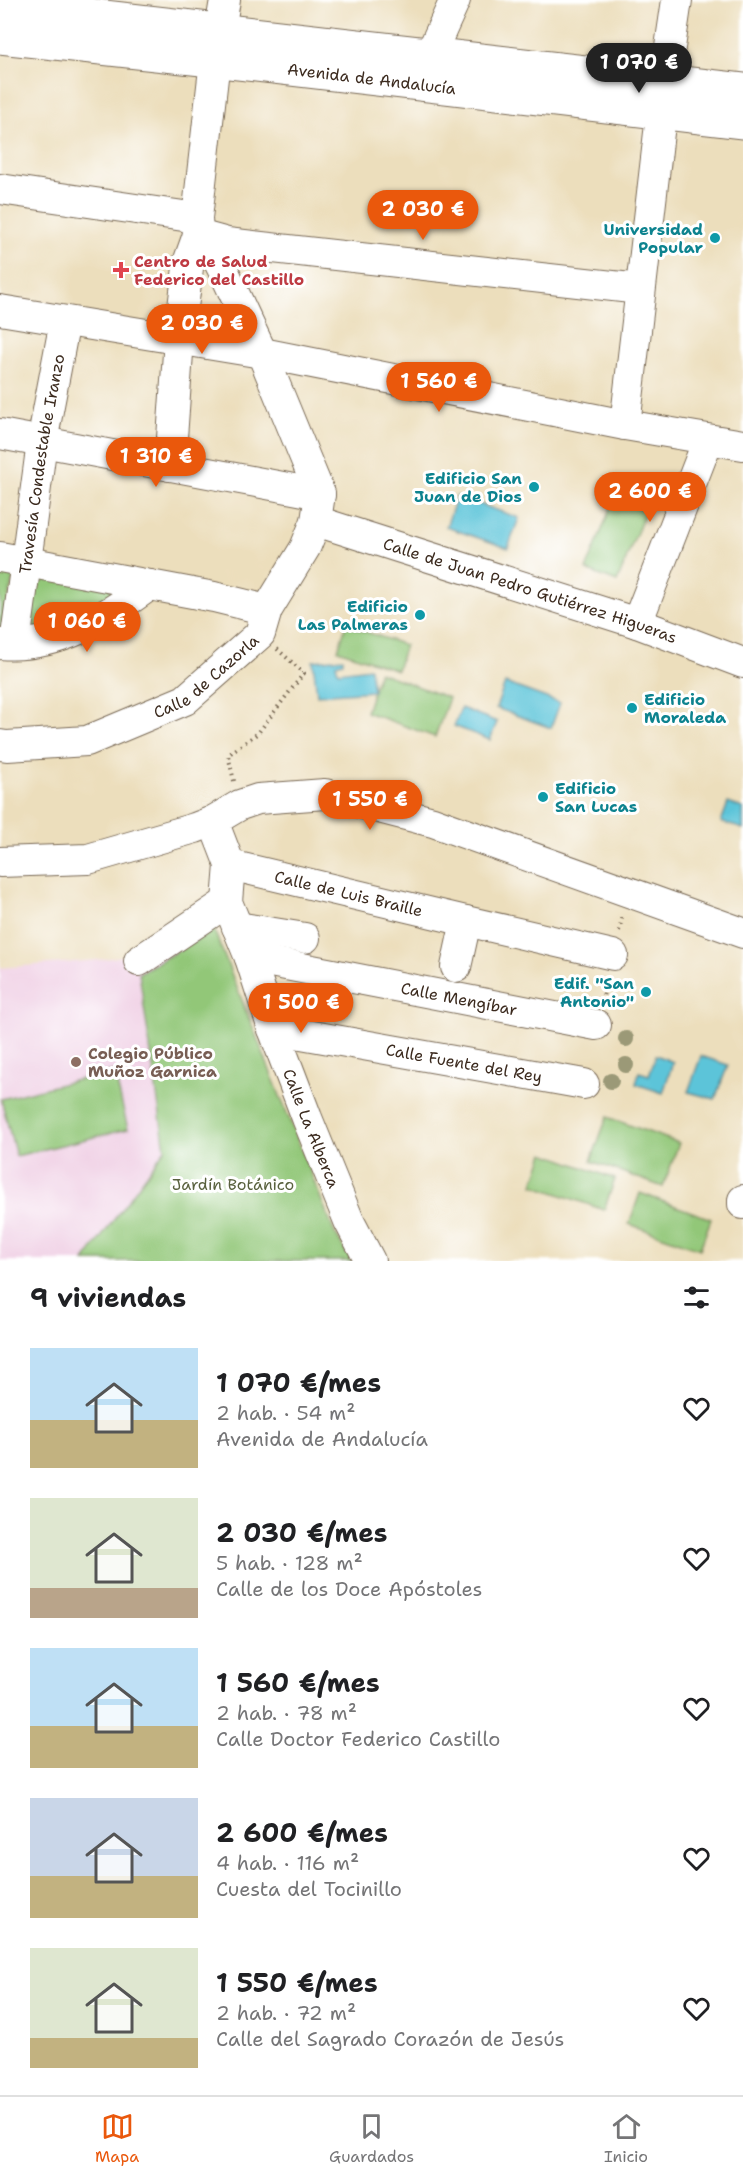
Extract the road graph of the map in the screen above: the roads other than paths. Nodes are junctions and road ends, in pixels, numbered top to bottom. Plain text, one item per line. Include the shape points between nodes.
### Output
1 (455, 0) edge
2 (677, 0) edge
3 (0, 5) edge
4 (220, 30) edge
5 (0, 37) edge
6 (431, 53) junction
7 (743, 90) edge
8 (663, 96) junction
9 (743, 122) edge
10 (0, 189) edge
11 (198, 226) junction
12 (640, 289) junction
13 (0, 310) edge
14 (65, 321) junction
15 (179, 339) junction
16 (262, 353) junction
17 (626, 425) junction
18 (0, 434) edge
19 (708, 440) junction
20 (42, 442) junction
21 (743, 445) edge
22 (170, 466) junction
23 (318, 508) junction
24 (14, 560) edge
25 (150, 585) junction
26 (264, 622) junction
27 (637, 623) junction
28 (7, 644) edge
29 (743, 663) edge
30 (0, 745) edge
31 (213, 821) junction
32 (0, 862) edge
33 (230, 865) junction
34 (232, 915) junction
35 (466, 921) junction
36 (743, 933) edge
37 (305, 938) dead end
38 (613, 955) dead end
39 (250, 957) junction
40 (139, 962) dead end
41 (456, 967) dead end
42 (596, 1025) dead end
43 (273, 1029) junction
44 (584, 1084) dead end
45 (743, 1200) edge
46 (743, 1204) edge
47 (370, 1261) edge

1 - 6 street
2 - 8 street
3 - 4 main road, Avenida de Andalucía
4 - 5 main road, Avenida de Andalucía
4 - 6 main road, Avenida de Andalucía
4 - 8 main road, Avenida de Andalucía
4 - 11 street
6 - 8 main road, Avenida de Andalucía
7 - 8 main road, Avenida de Andalucía
8 - 9 main road, Avenida de Andalucía
8 - 12 street
10 - 11 street
11 - 12 street via 227,243
11 - 15 street via 189,260
11 - 16 street
12 - 17 street
13 - 14 street
14 - 15 street
14 - 20 street, Travesía Condestable Iranzo
15 - 16 street
15 - 22 street
16 - 17 street
16 - 23 street
17 - 19 street
18 - 20 street, Calle de Juan Pedro Gutiérrez Higueras
19 - 21 street
19 - 27 street
20 - 22 street, Calle de Juan Pedro Gutiérrez Higueras
20 - 24 street, Travesía Condestable Iranzo
22 - 23 street, Calle de Juan Pedro Gutiérrez Higueras
23 - 26 street, Calle de Cazorla via 305,548
23 - 27 street, Calle de Juan Pedro Gutiérrez Higueras
24 - 25 street
24 - 28 street, Travesía Condestable Iranzo
25 - 26 street via 214,597
25 - 28 street via 106,616 63,637 33,644
26 - 30 street, Calle de Cazorla via 185,700 87,741
27 - 29 street, Calle de Juan Pedro Gutiérrez Higueras
31 - 32 street via 88,859
31 - 33 street, Calle La Alberca
31 - 36 street via 258,799 325,794 433,822
33 - 34 street, Calle La Alberca
33 - 35 street, Calle de Luis Braille
34 - 37 street
34 - 39 street, Calle La Alberca
34 - 40 street
35 - 38 street, Calle de Luis Braille
35 - 41 street
39 - 42 street, Calle Mengíbar
39 - 43 street, Calle La Alberca
43 - 44 street, Calle Fuente del Rey
43 - 47 street, Calle La Alberca via 349,1221
45 - 46 street

